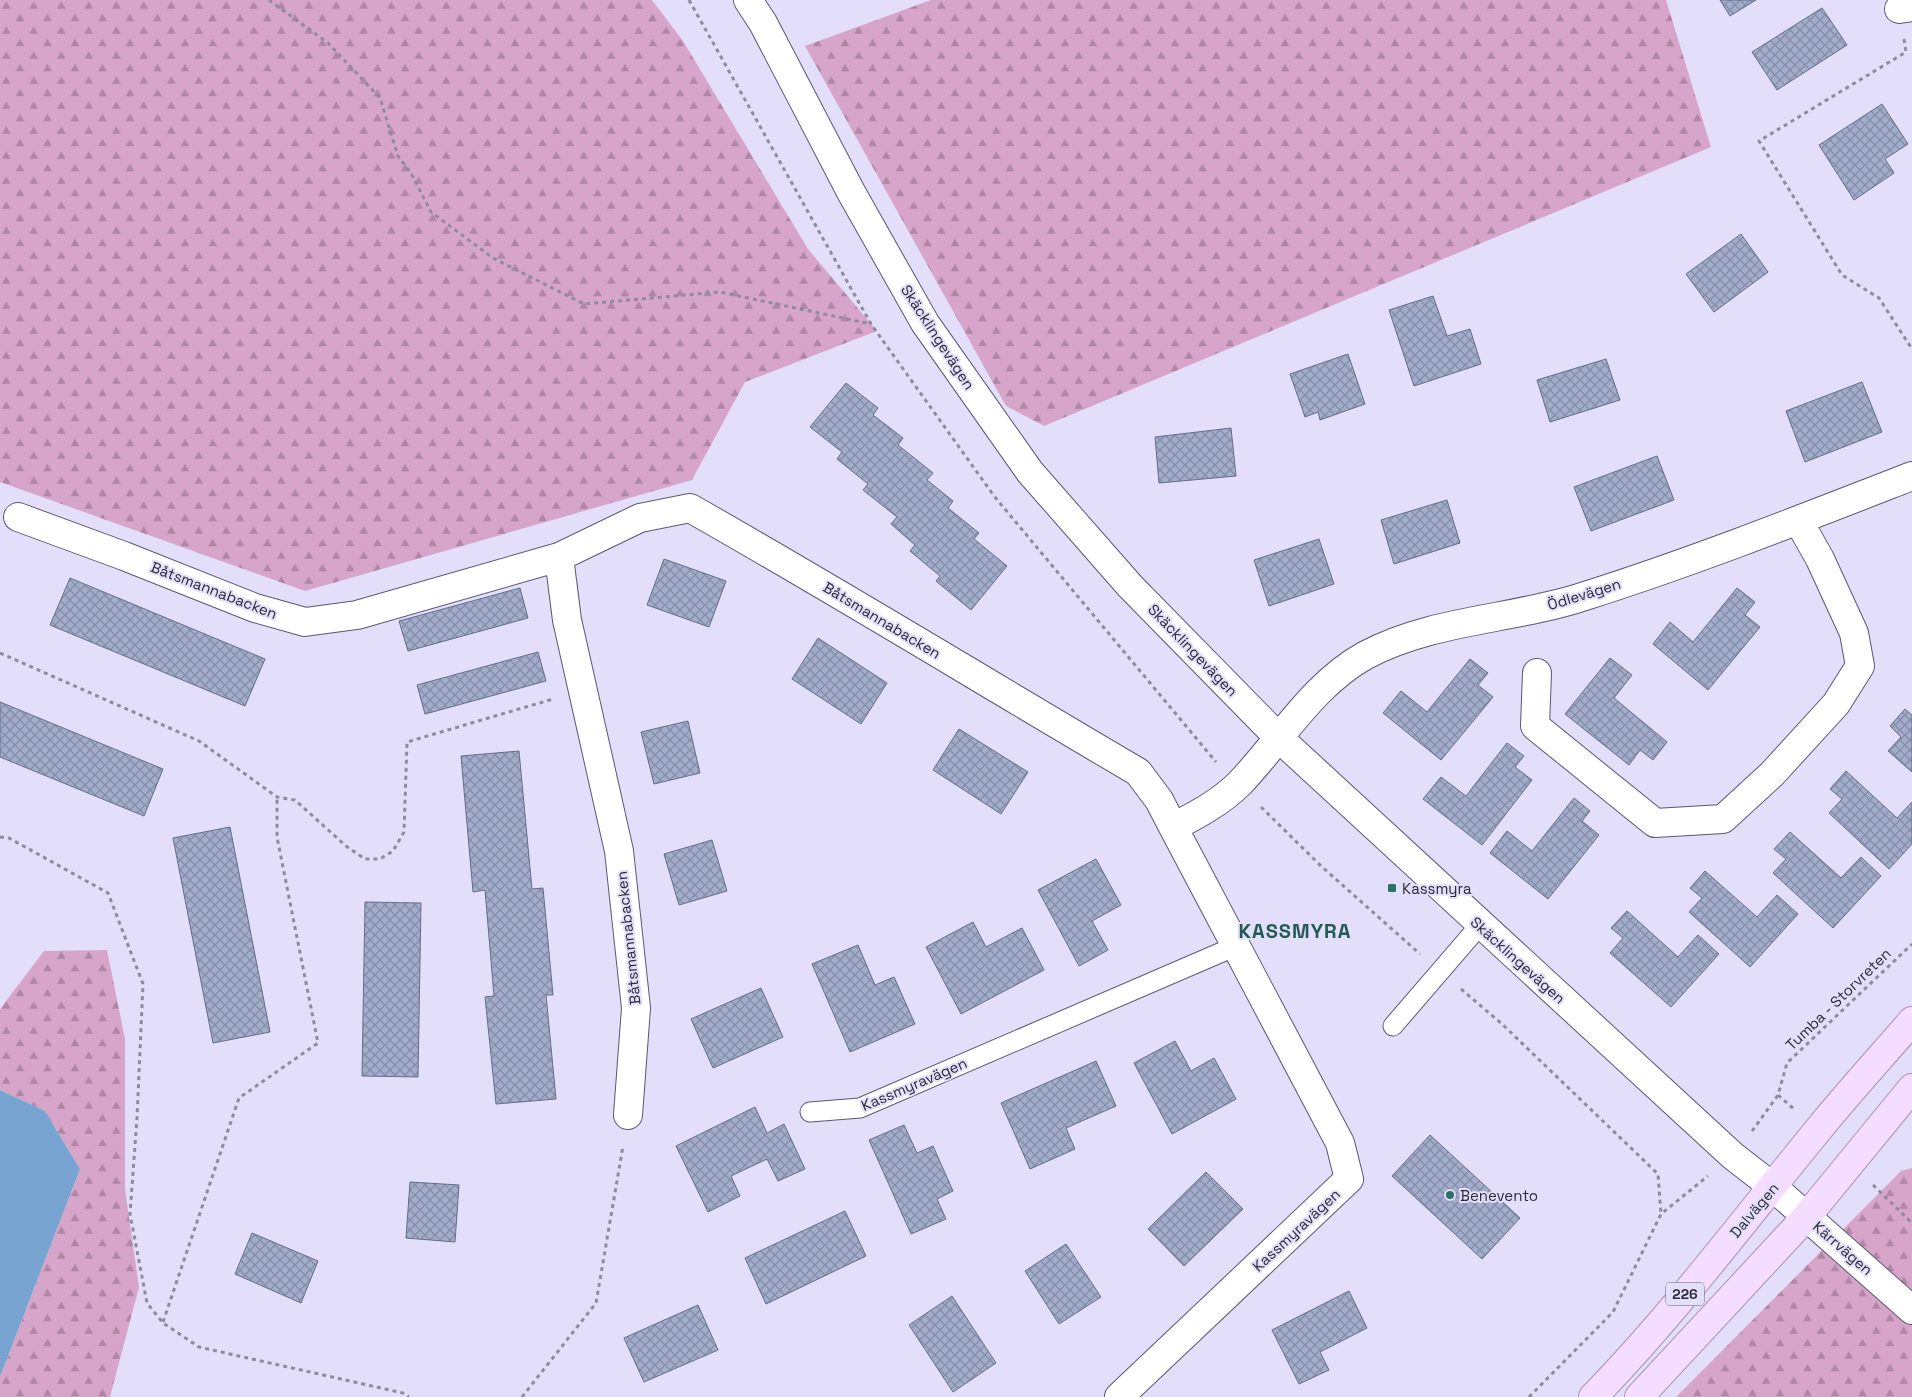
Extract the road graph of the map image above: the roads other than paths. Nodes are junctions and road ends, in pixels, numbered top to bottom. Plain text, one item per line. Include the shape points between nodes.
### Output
1 (748, 0) edge
2 (1912, 476) edge
3 (18, 517) dead end
4 (1798, 520) junction
5 (559, 557) junction
6 (1537, 673) dead end
7 (1279, 738) junction
8 (1173, 827) junction
9 (1480, 926) junction
10 (1236, 946) junction
11 (1912, 1021) edge
12 (1393, 1026) dead end
13 (1912, 1088) edge
14 (810, 1112) dead end
15 (628, 1115) road end
16 (1773, 1187) junction
17 (1807, 1216) junction
18 (1912, 1310) edge
19 (1119, 1397) edge
20 (1593, 1397) edge
21 (1639, 1397) edge

1 - 7 street, Skäcklingevägen via 925,323 1030,472 1130,586
2 - 4 street, Ödlevägen
3 - 5 street, Båtsmannabacken via 255,608 305,622 357,615
4 - 6 street via 1820,559 1854,634 1860,666 1836,704 1772,774 1723,819 1655,823 1535,726
4 - 7 street, Ödlevägen via 1584,597 1428,630 1366,656 1321,689
5 - 8 street, Båtsmannabacken via 640,518 690,508 1138,772 1159,800
5 - 15 street, Båtsmannabacken via 567,620 619,851 636,1008
7 - 8 street via 1238,785 1209,808
7 - 9 street, Skäcklingevägen
8 - 10 street, Kassmyravägen
9 - 12 lane
9 - 16 street, Skäcklingevägen via 1733,1156
10 - 14 lane, Kassmyravägen via 860,1108
10 - 19 street, Kassmyravägen via 1340,1143 1349,1179
11 - 16 main road, Dalvägen / 226
13 - 17 main road
16 - 17 street, Kärrvägen
16 - 20 main road, Dalvägen / 226 via 1628,1361
17 - 18 street, Kärrvägen
17 - 21 main road

